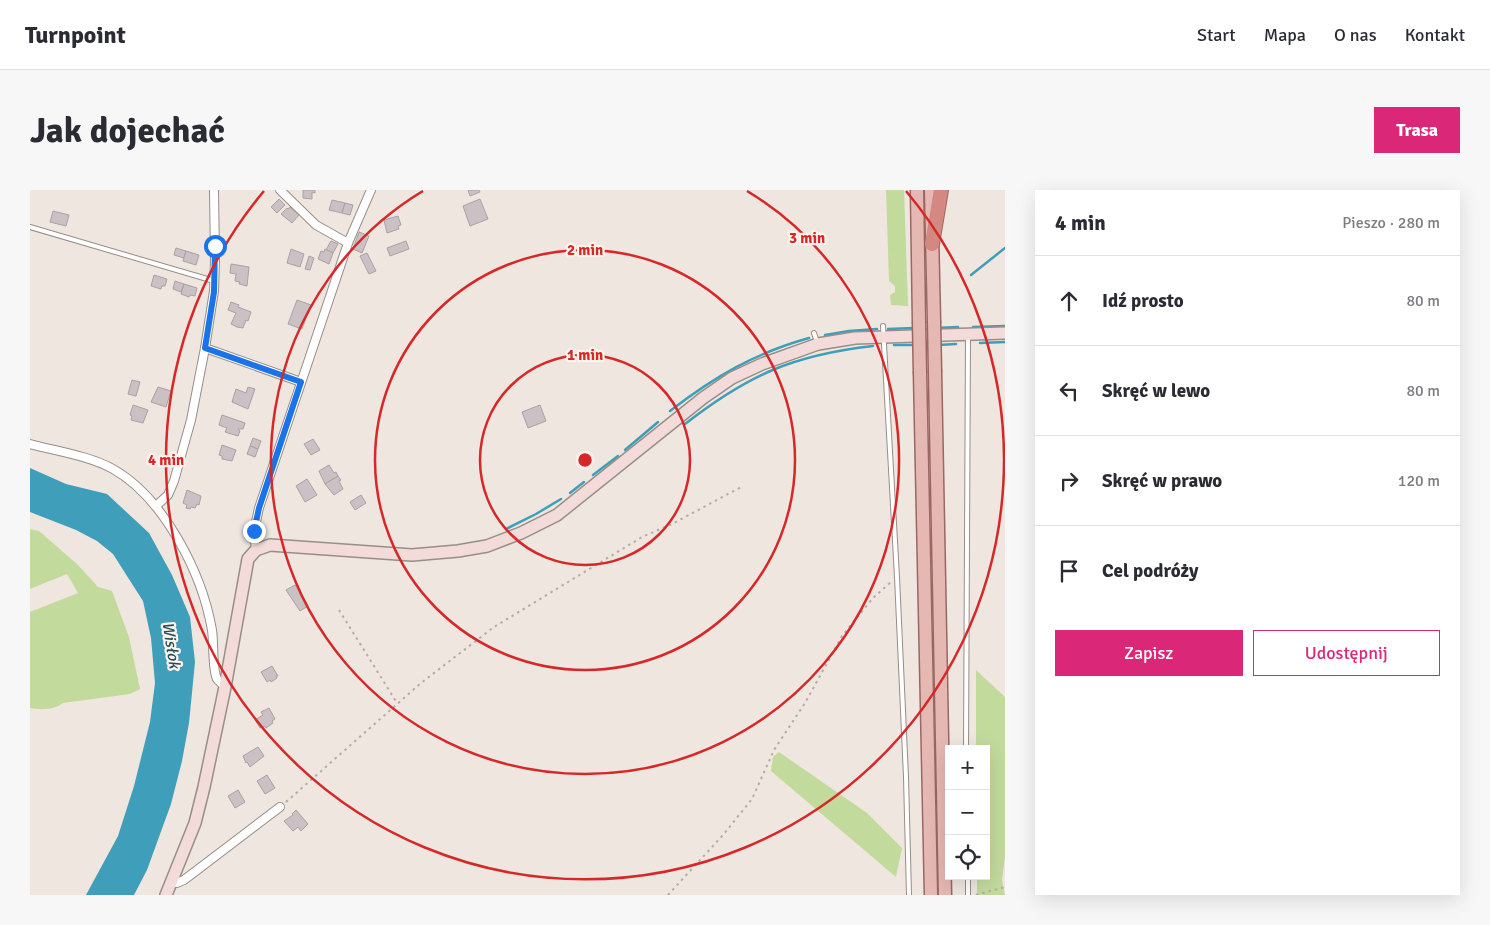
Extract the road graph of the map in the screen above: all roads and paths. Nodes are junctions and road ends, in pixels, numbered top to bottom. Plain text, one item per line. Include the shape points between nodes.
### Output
1 (214, 190) edge
2 (280, 190) edge
3 (371, 190) edge
4 (917, 190) edge
5 (931, 190) edge
6 (941, 190) edge
7 (30, 227) edge
8 (348, 243) junction
9 (932, 244) junction
10 (214, 281) junction
11 (883, 331) junction
12 (814, 333) dead end
13 (1005, 333) edge
14 (968, 335) junction
15 (818, 344) junction
16 (205, 348) junction
17 (301, 382) junction
18 (30, 444) edge
19 (743, 486) dead end
20 (156, 506) junction
21 (256, 550) junction
22 (897, 577) junction
23 (339, 610) dead end
24 (225, 687) junction
25 (397, 704) junction
26 (966, 745) edge
27 (280, 807) joint
28 (968, 880) edge
29 (172, 882) junction
30 (1005, 887) edge
31 (166, 895) edge
32 (668, 895) edge
33 (909, 895) edge
34 (930, 895) edge
35 (945, 895) edge
36 (968, 895) edge
37 (976, 895) edge

1 - 10 street
2 - 8 street via 316,226
3 - 8 street
4 - 34 main road, bridge
5 - 9 main road
6 - 9 highway
7 - 10 lane
8 - 17 street
9 - 35 main road, bridge
10 - 16 street
11 - 14 street
11 - 15 street
11 - 22 lane
12 - 15 lane
13 - 14 street
14 - 26 lane
15 - 21 street via 732,378 673,420 557,515 487,546 412,554 270,545
16 - 17 street
16 - 20 street via 191,420 174,481 168,494
17 - 21 street via 259,508 254,531
18 - 20 street via 114,469
19 - 25 path via 642,537 494,627
20 - 24 street via 194,570 212,631 217,678
21 - 24 street via 248,559
22 - 32 path via 856,616 842,636 805,703 774,750 752,799
22 - 33 lane
23 - 25 path
24 - 29 street via 195,823
25 - 27 path
27 - 29 street via 184,880
28 - 36 lane
29 - 31 street
30 - 37 path

